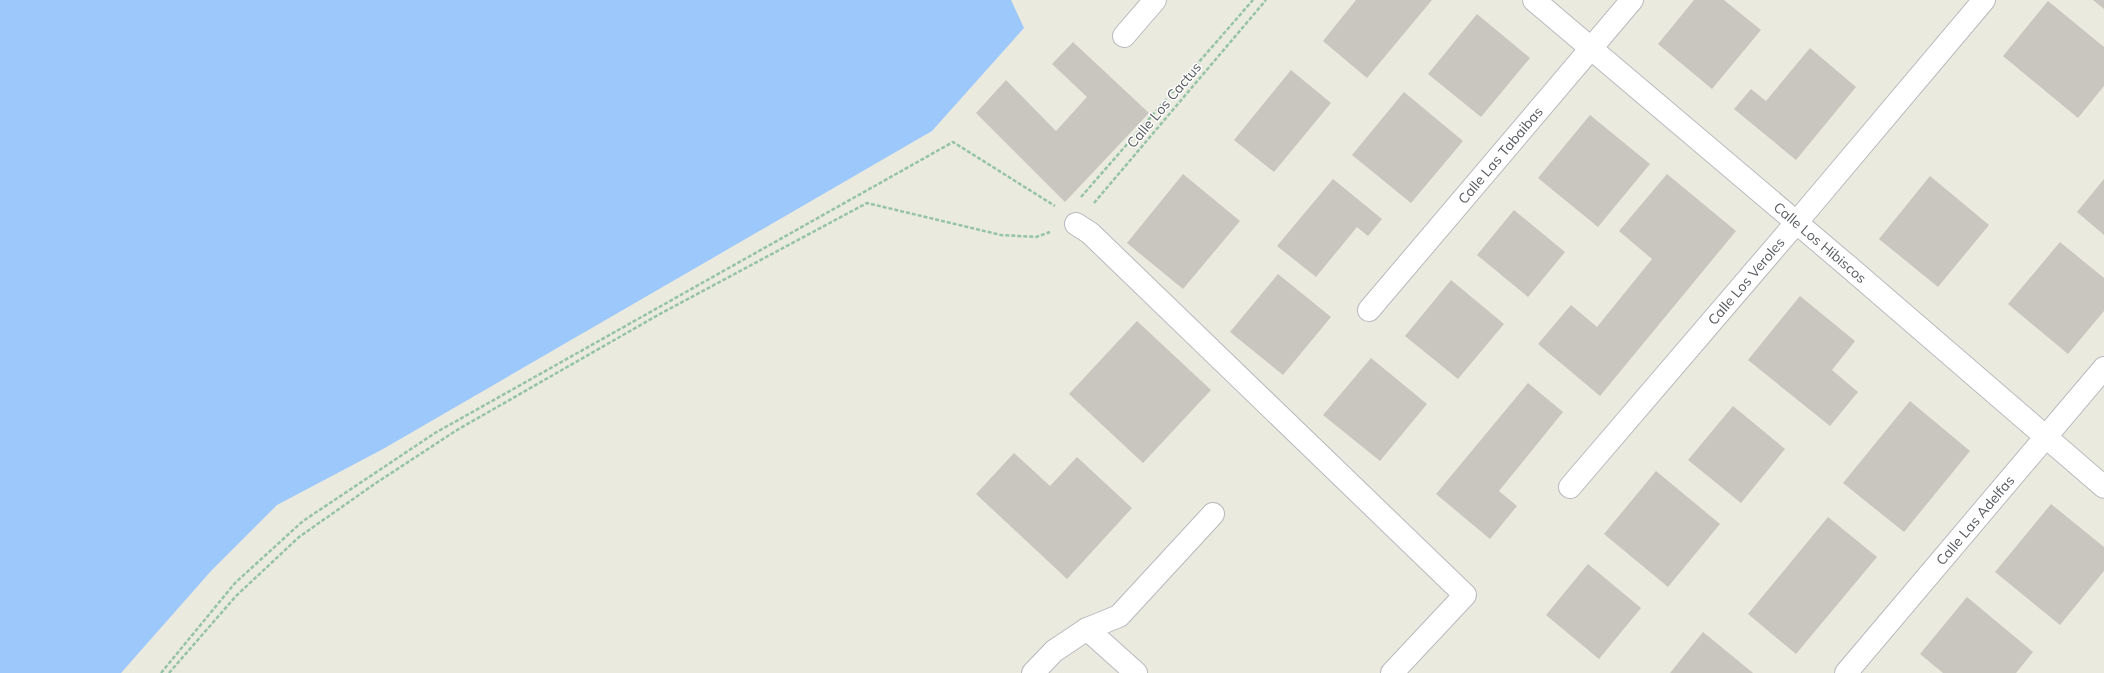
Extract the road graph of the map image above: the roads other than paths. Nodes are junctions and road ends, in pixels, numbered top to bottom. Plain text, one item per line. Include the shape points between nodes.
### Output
1 (1154, 0) edge
2 (1534, 0) edge
3 (1632, 0) edge
4 (1984, 0) edge
5 (1124, 36) dead end
6 (1591, 48) junction
7 (1796, 223) junction
8 (1076, 224) road end
9 (1369, 310) dead end
10 (2104, 368) edge
11 (2045, 437) junction
12 (1570, 487) dead end
13 (2104, 487) edge
14 (1214, 514) dead end
15 (1087, 629) junction
16 (1033, 673) edge
17 (1136, 673) edge
18 (1392, 673) edge
19 (1846, 673) edge

1 - 5 street
2 - 6 street, Calle Los Hibiscos
3 - 6 street, Calle Las Tabaibas
4 - 7 street, Calle Los Veroles
6 - 7 street, Calle Los Hibiscos
6 - 9 street, Calle Las Tabaibas
7 - 11 street, Calle Los Hibiscos
7 - 12 street, Calle Los Veroles
8 - 18 street via 1090,233 1465,594
10 - 11 street, Calle Las Adelfas
11 - 13 street, Calle Los Hibiscos
11 - 19 street, Calle Las Adelfas
14 - 15 street via 1119,616
15 - 16 street via 1054,651
15 - 17 street

